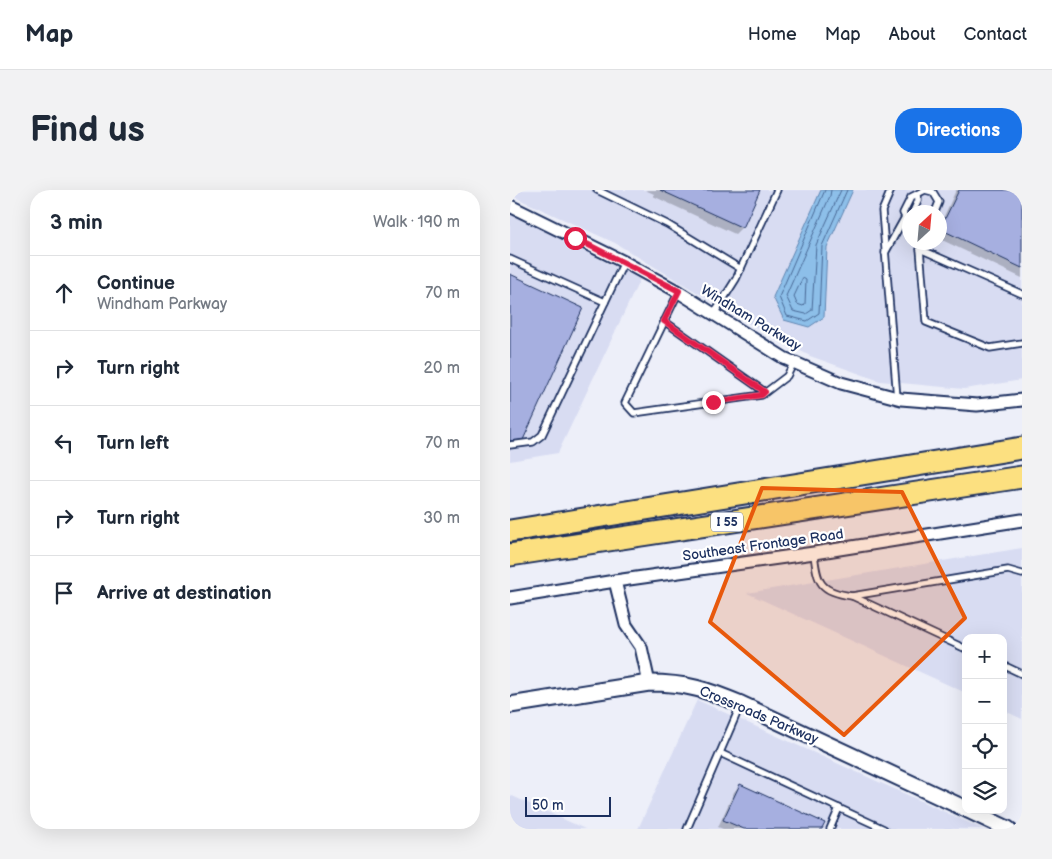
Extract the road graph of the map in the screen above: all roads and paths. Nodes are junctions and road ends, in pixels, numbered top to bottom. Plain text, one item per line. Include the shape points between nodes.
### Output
1 (597, 190) edge
2 (777, 190) edge
3 (891, 190) edge
4 (918, 194) junction
5 (907, 205) edge
6 (916, 205) edge
7 (938, 205) edge
8 (510, 206) edge
9 (902, 225) edge
10 (921, 250) edge
11 (929, 250) edge
12 (885, 254) junction
13 (510, 259) edge
14 (624, 262) junction
15 (741, 269) junction
16 (679, 291) junction
17 (1022, 294) edge
18 (605, 302) junction
19 (714, 314) junction
20 (664, 321) junction
21 (1022, 343) edge
22 (794, 362) junction
23 (765, 392) junction
24 (897, 398) junction
25 (1022, 400) edge
26 (510, 445) edge
27 (1022, 448) edge
28 (1022, 477) edge
29 (1022, 520) edge
30 (510, 531) edge
31 (814, 553) junction
32 (510, 555) edge
33 (1022, 574) edge
34 (615, 581) junction
35 (852, 596) junction
36 (510, 598) edge
37 (962, 647) edge
38 (1007, 667) edge
39 (1022, 674) edge
40 (649, 683) junction
41 (741, 704) junction
42 (510, 705) edge
43 (720, 753) junction
44 (840, 808) junction
45 (962, 808) edge
46 (973, 814) edge
47 (988, 825) edge
48 (687, 829) edge
49 (830, 829) edge
50 (884, 829) edge
51 (1008, 829) edge

1 - 15 lane via 666,224
2 - 15 lane
3 - 12 lane via 882,211
4 - 5 lane via 911,197
4 - 6 lane
4 - 7 lane via 929,191 936,195
8 - 14 street, Windham Parkway
9 - 12 lane
10 - 21 lane via 926,322 990,348
11 - 17 lane
12 - 24 lane
13 - 18 lane
14 - 16 street, Windham Parkway
14 - 18 lane
15 - 19 lane
16 - 19 street, Windham Parkway
16 - 20 lane
18 - 26 lane via 542,435 533,442
19 - 22 street, Windham Parkway
20 - 23 lane
20 - 23 lane via 625,404 634,413
22 - 23 lane via 787,376
22 - 24 street, Windham Parkway via 841,383
24 - 25 street, Windham Parkway via 978,404
27 - 30 highway, I 55
28 - 32 highway, I 55
29 - 31 street, Southeast Frontage Road
31 - 34 street, Southeast Frontage Road
31 - 35 lane via 816,576 821,584 836,594
33 - 35 lane via 1008,570
34 - 36 street, Southeast Frontage Road
34 - 40 street via 626,625 641,647
35 - 37 lane
38 - 39 lane
40 - 41 street, Crossroads Parkway via 705,689
40 - 42 street, Crossroads Parkway
41 - 43 lane
41 - 45 street, Crossroads Parkway
43 - 44 lane
43 - 48 lane
44 - 49 lane
44 - 50 lane
46 - 47 street, Crossroads Parkway
47 - 51 street, Crossroads Parkway

